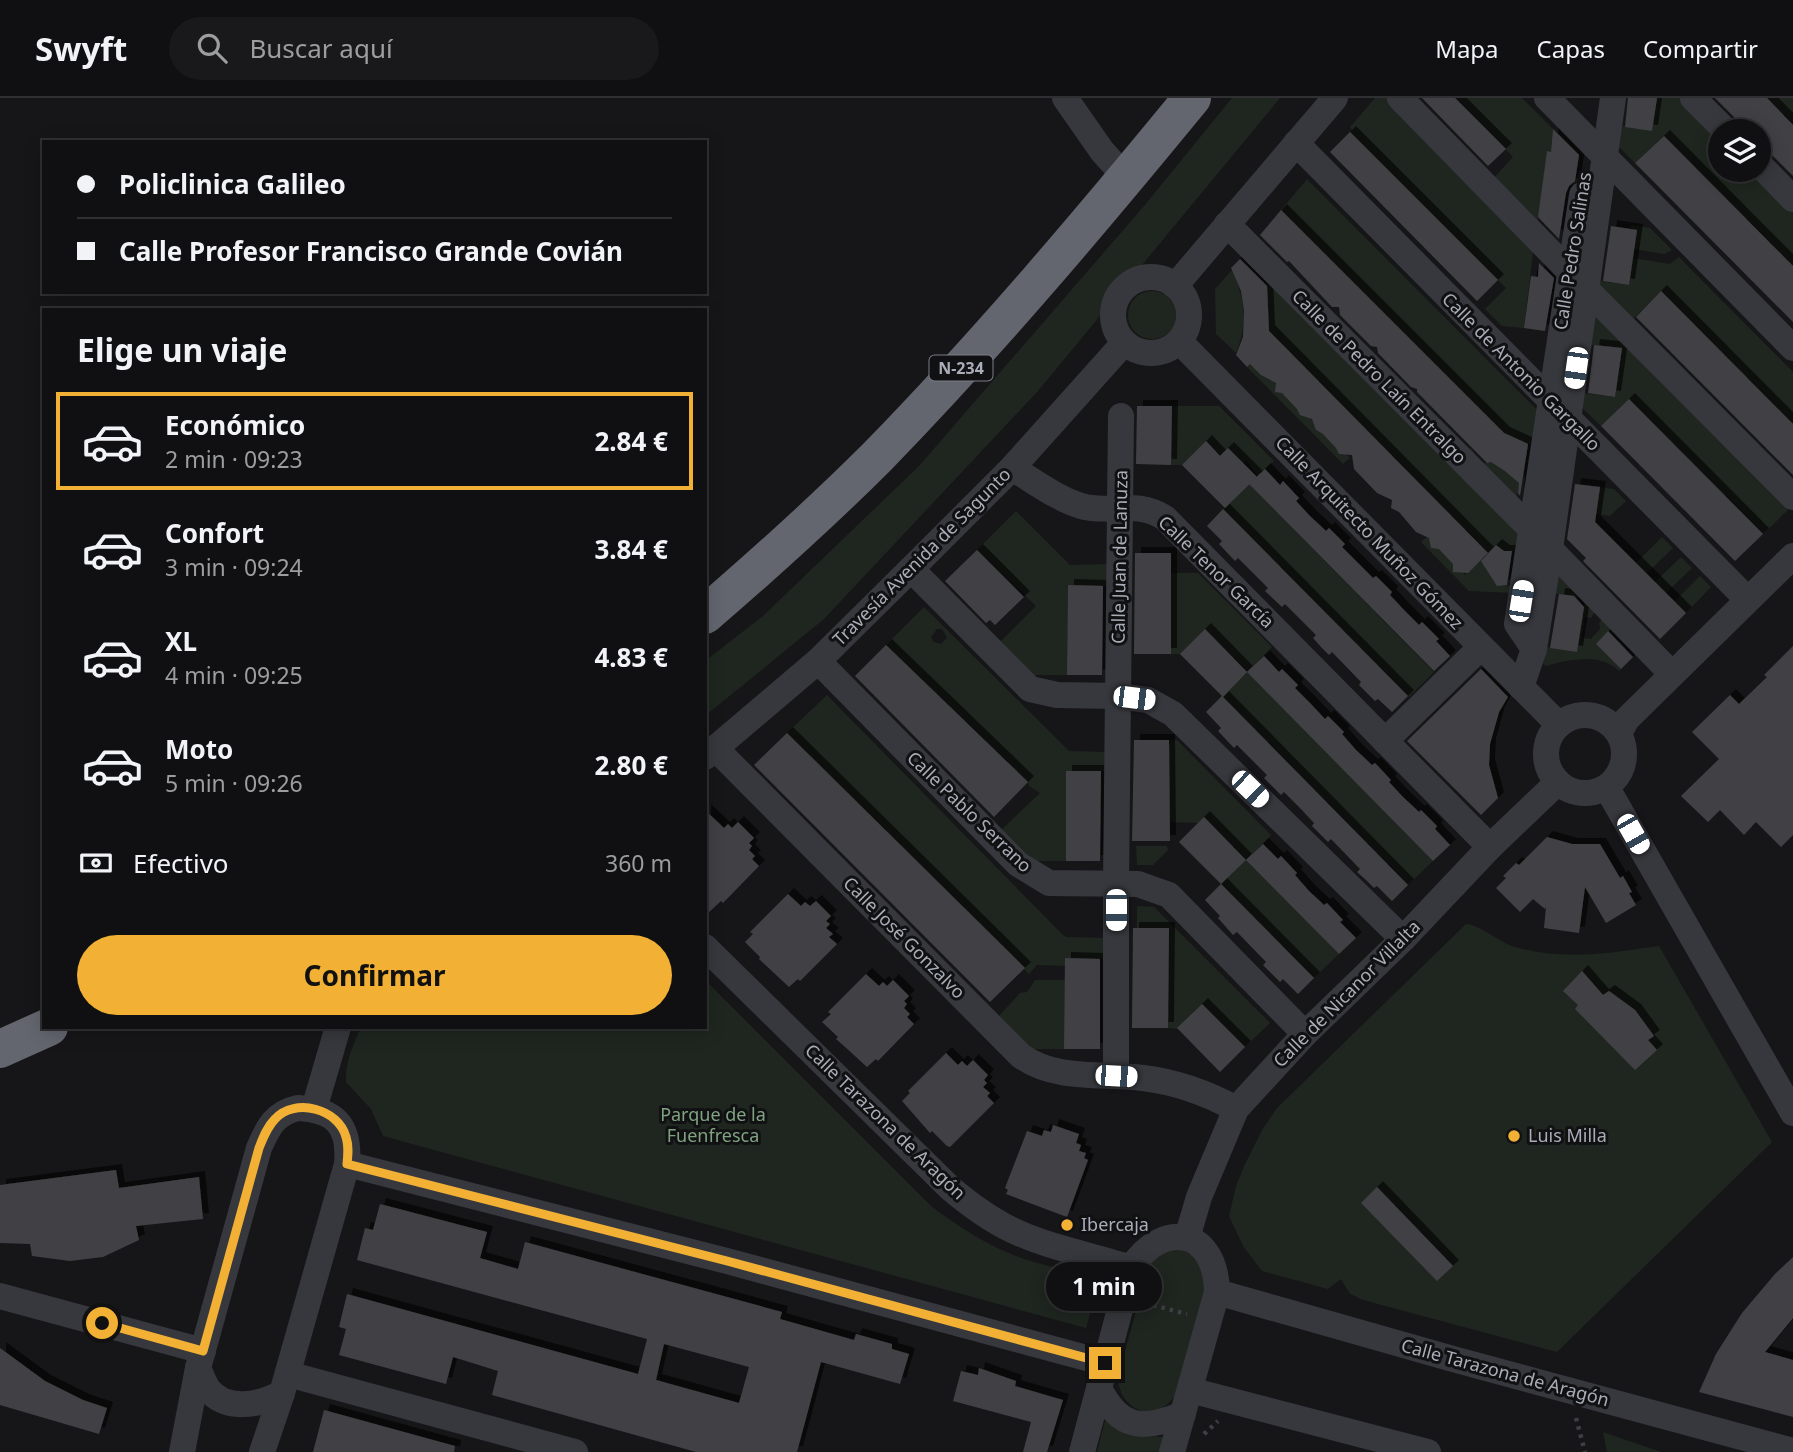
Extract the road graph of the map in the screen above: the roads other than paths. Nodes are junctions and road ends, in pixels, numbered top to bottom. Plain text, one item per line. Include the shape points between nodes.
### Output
1 (1065, 98) edge
2 (1192, 98) edge
3 (1335, 98) edge
4 (1400, 98) edge
5 (1547, 98) edge
6 (1596, 98) edge
7 (1613, 98) edge
8 (1693, 98) edge
9 (1714, 119) edge
10 (1296, 143) junction
11 (1597, 149) junction
12 (1771, 176) edge
13 (1126, 178) junction
14 (1793, 198) edge
15 (1227, 223) junction
16 (1578, 281) junction
17 (1175, 286) junction
18 (1179, 341) junction
19 (1124, 343) junction
20 (1793, 348) edge
21 (1559, 410) junction
22 (1121, 416) dead end
23 (1012, 468) junction
24 (1793, 497) edge
25 (1121, 507) junction
26 (1532, 530) junction
27 (1550, 549) junction
28 (1793, 556) edge
29 (911, 569) junction
30 (1748, 600) junction
31 (707, 613) edge
32 (1481, 648) junction
33 (1534, 649) junction
34 (818, 661) junction
35 (1672, 674) junction
36 (1521, 687) junction
37 (1118, 696) junction
38 (1559, 725) junction
39 (1619, 733) junction
40 (1385, 741) junction
41 (711, 753) edge
42 (1558, 782) junction
43 (1607, 788) junction
44 (1490, 847) junction
45 (1116, 883) junction
46 (1403, 939) junction
47 (707, 949) edge
48 (45, 1029) edge
49 (337, 1029) edge
50 (1305, 1034) junction
51 (0, 1049) edge
52 (1116, 1076) junction
53 (314, 1109) junction
54 (1236, 1109) junction
55 (1793, 1113) edge
56 (347, 1164) junction
57 (1188, 1238) junction
58 (1131, 1268) junction
59 (1217, 1292) junction
60 (0, 1296) edge
61 (201, 1359) junction
62 (1105, 1363) junction
63 (285, 1384) junction
64 (1099, 1388) junction
65 (1186, 1402) junction
66 (1354, 1443) edge
67 (1793, 1451) edge
68 (181, 1452) edge
69 (262, 1452) edge
70 (575, 1452) edge
71 (1083, 1452) edge
72 (1172, 1452) edge
73 (1429, 1452) edge

1 - 13 street
2 - 13 highway, N-234
3 - 10 street
4 - 16 street
5 - 11 street
6 - 11 street, Calle Pedro Salinas
7 - 11 street, Calle Pedro Salinas
8 - 9 street
10 - 15 street
10 - 21 street, Calle de Antonio Gargallo
11 - 16 street, Calle Pedro Salinas
11 - 20 street
12 - 14 street
13 - 31 highway, N-234 via 885,448
15 - 17 street
15 - 26 street, Calle de Pedro Laín Entralgo
16 - 21 street, Calle Pedro Salinas
16 - 24 street
17 - 18 street via 1184,295 1189,319
17 - 19 street via 1164,279 1138,279 1118,295 1113,320
18 - 19 street via 1158,353 1134,350
18 - 32 street, Calle Arquitecto Muñoz Gómez
19 - 23 street, Travesía Avenida de Sagunto
21 - 26 street, Calle Pedro Salinas
21 - 27 street, Calle Pedro Salinas
21 - 30 street, Calle de Antonio Gargallo
22 - 25 street, Calle Juan de Lanuza
23 - 25 street, Calle Tenor García via 1079,505
23 - 29 street, Travesía Avenida de Sagunto
25 - 37 street, Calle Juan de Lanuza
25 - 40 street, Calle Tenor García via 1147,509 1175,526
26 - 33 street, Calle Pedro Salinas via 1517,624
27 - 33 street, Calle Pedro Salinas
27 - 35 street
28 - 30 street
29 - 34 street, Travesía Avenida de Sagunto
29 - 37 street via 1030,689 1057,695
30 - 35 street
32 - 36 street, Calle Arquitecto Muñoz Gómez
32 - 40 street
33 - 36 street, Calle Pedro Salinas
34 - 41 street, Travesía Avenida de Sagunto
34 - 45 street, Calle Pablo Serrano via 1027,871 1060,885
35 - 39 street
36 - 38 street, Calle Arquitecto Muñoz Gómez
37 - 45 street, Calle Juan de Lanuza
37 - 46 street via 1148,700 1173,714
38 - 39 street via 1586,715 1599,717
38 - 42 street via 1547,743 1546,757
39 - 43 street via 1625,757 1622,770
40 - 44 street, Calle Tenor García
41 - 52 street, Calle José Gonzalvo via 1021,1056 1060,1072
42 - 43 street via 1586,794
42 - 44 street, Calle de Nicanor Villalta
43 - 55 street
44 - 46 street, Calle de Nicanor Villalta
45 - 50 street, Calle Pablo Serrano via 1138,884 1169,895
45 - 52 street, Calle Juan de Lanuza
46 - 50 street, Calle de Nicanor Villalta
47 - 58 street, Calle Tarazona de Aragón via 971,1205 1035,1240
48 - 51 highway
49 - 53 street
50 - 54 street, Calle de Nicanor Villalta
52 - 54 street, Calle José Gonzalvo via 1178,1085
53 - 56 street via 330,1114 346,1135
53 - 61 street via 288,1110 267,1130
54 - 57 street, Calle de Nicanor Villalta via 1199,1197
56 - 62 street
56 - 63 street
57 - 58 street via 1154,1242
57 - 59 street via 1209,1256
58 - 62 street
59 - 65 street
59 - 67 street, Calle Tarazona de Aragón
60 - 61 street
61 - 63 street via 208,1389 232,1402 265,1402
61 - 68 street
62 - 64 street
63 - 69 street
63 - 70 street
64 - 65 street via 1113,1411 1129,1422 1162,1423
64 - 71 street
65 - 66 street
65 - 72 street
66 - 73 street

